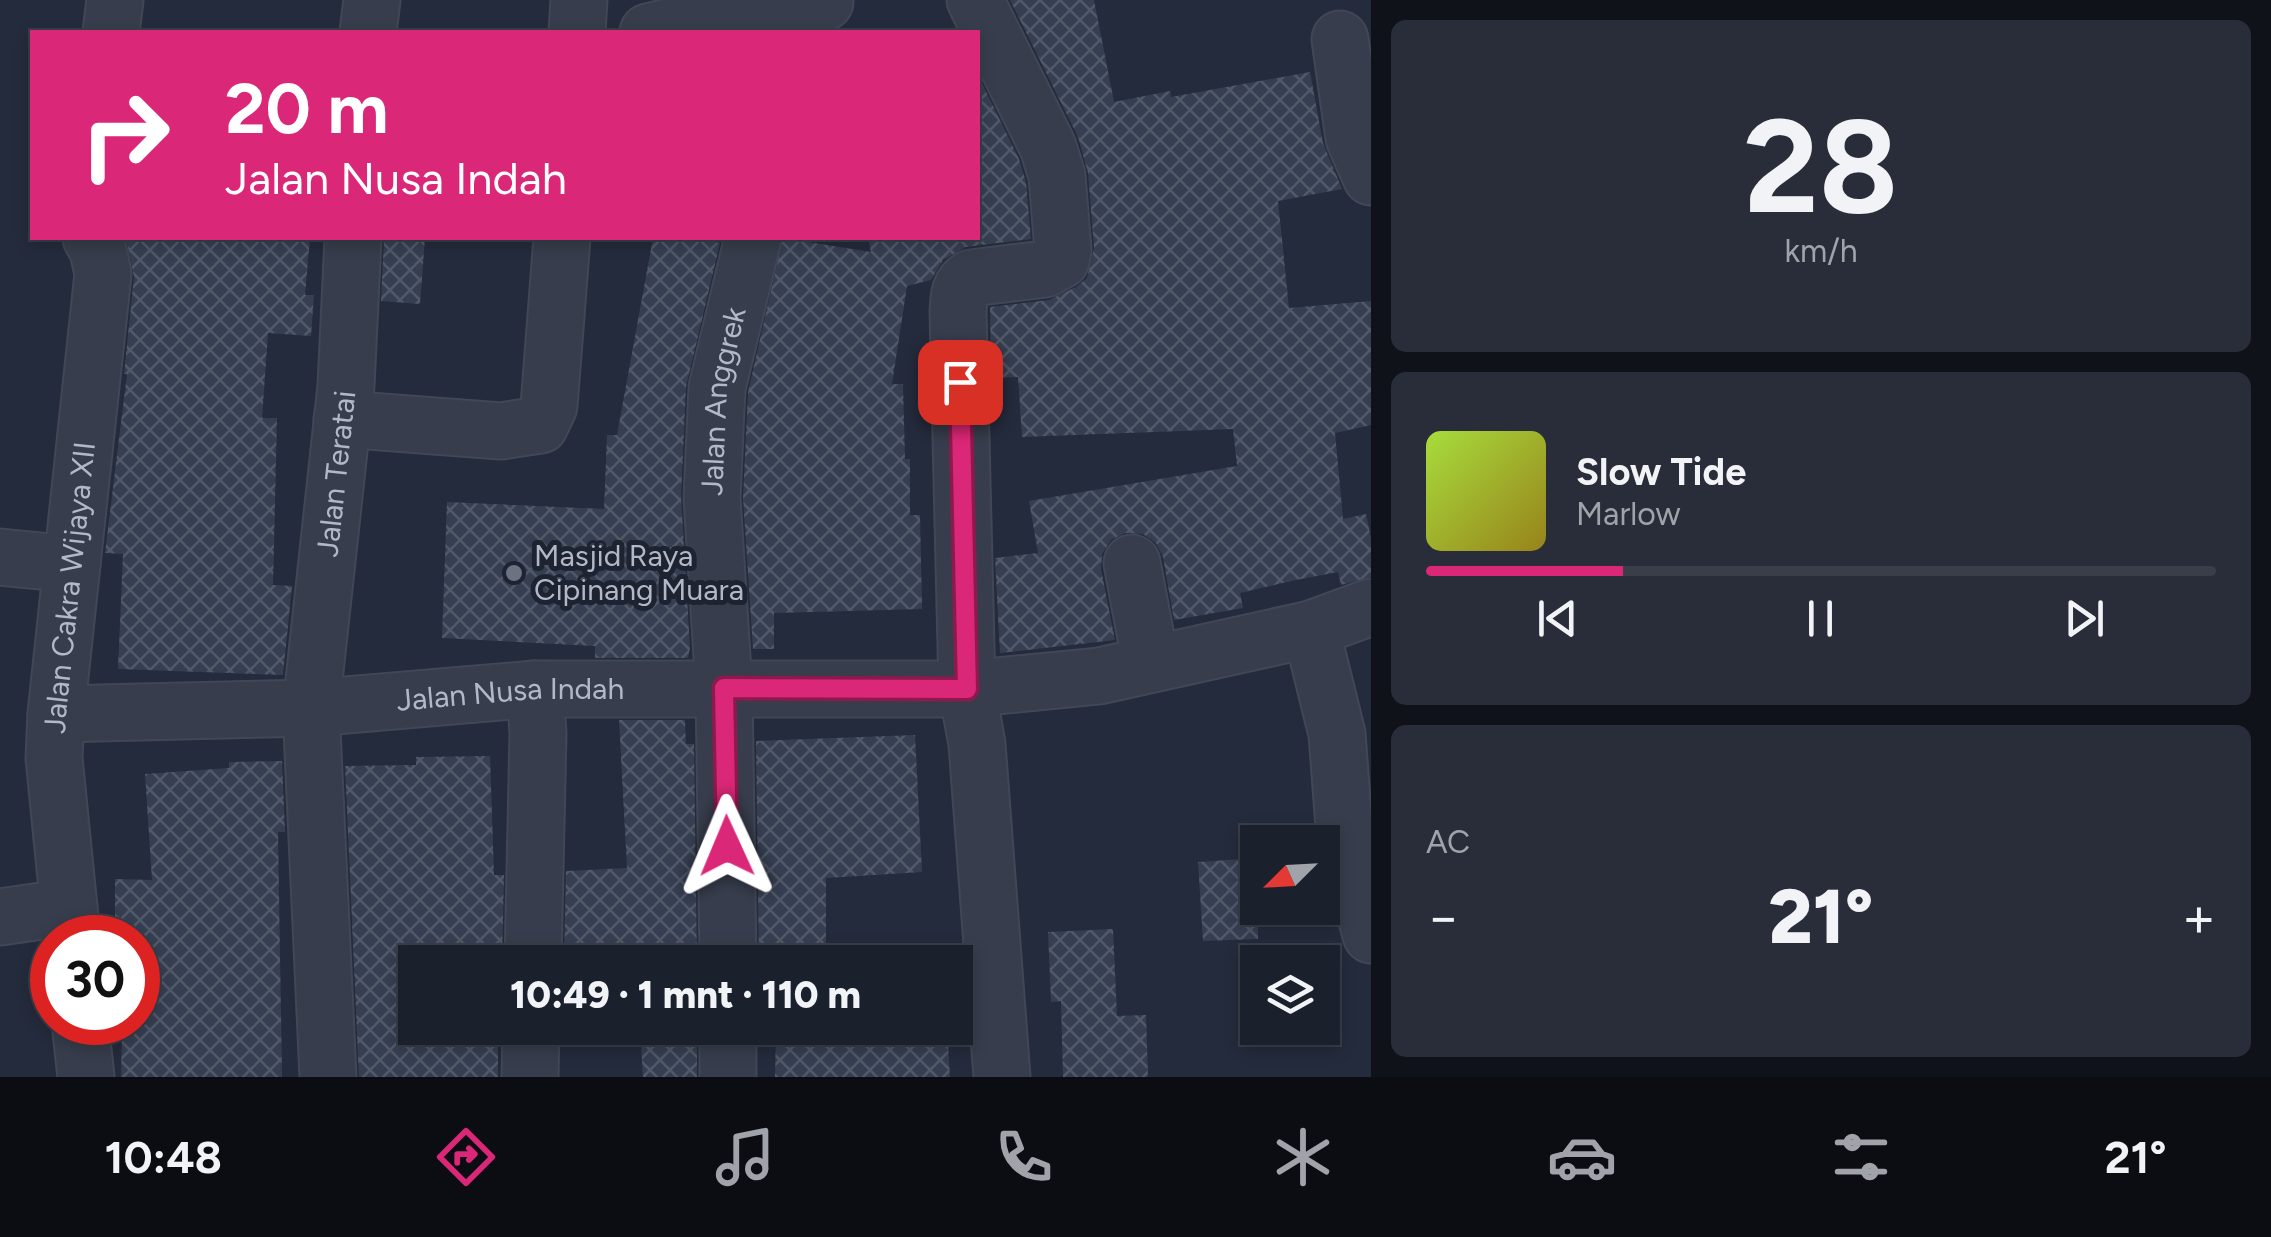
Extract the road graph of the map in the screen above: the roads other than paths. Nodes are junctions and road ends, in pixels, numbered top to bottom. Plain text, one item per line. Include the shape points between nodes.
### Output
1 (114, 0) edge
2 (372, 0) edge
3 (579, 0) edge
4 (976, 0) edge
5 (825, 2) edge
6 (111, 30) edge
7 (368, 30) edge
8 (577, 30) edge
9 (656, 30) edge
10 (1340, 39) dead end
11 (1371, 177) edge
12 (81, 240) edge
13 (92, 240) edge
14 (353, 240) edge
15 (562, 240) edge
16 (753, 240) edge
17 (342, 419) junction
18 (37, 560) edge
19 (1132, 563) dead end
20 (1371, 607) edge
21 (1312, 629) junction
22 (1151, 664) junction
23 (724, 688) junction
24 (535, 689) junction
25 (967, 689) junction
26 (310, 708) junction
27 (56, 714) junction
28 (69, 915) edge
29 (0, 918) edge
30 (30, 920) edge
31 (1371, 934) edge
32 (533, 945) edge
33 (728, 945) edge
34 (83, 1045) edge
35 (531, 1045) edge
36 (728, 1045) edge
37 (86, 1077) edge
38 (328, 1077) edge
39 (530, 1077) edge
40 (728, 1077) edge
41 (1002, 1077) edge

1 - 6 street
2 - 7 street
3 - 8 street
4 - 25 street via 1048,146 1063,250 1055,266 972,278 960,290
5 - 9 street via 733,11
10 - 11 street via 1354,138
12 - 18 street, Jalan Cakra Wijaya XII via 70,266
13 - 18 street, Jalan Cakra Wijaya XII via 103,274
14 - 17 street, Jalan Teratai
15 - 17 street via 549,406 540,425 501,431
16 - 23 street, Jalan Anggrek via 717,388 712,498
17 - 26 street, Jalan Teratai
18 - 27 street, Jalan Cakra Wijaya XII
19 - 22 street
20 - 21 street, Jalan Nusa Indah
21 - 22 street, Jalan Nusa Indah
21 - 31 street via 1337,734 1345,840
22 - 25 street, Jalan Nusa Indah
23 - 24 street, Jalan Nusa Indah
23 - 25 street, Jalan Nusa Indah
23 - 33 street, Jalan Anggrek
24 - 26 street, Jalan Nusa Indah
24 - 32 street
25 - 41 street via 977,744
26 - 27 street, Jalan Nusa Indah
26 - 38 street, Jalan Teratai
27 - 28 street, Jalan Cakra Wijaya XII
29 - 30 street
34 - 37 street
35 - 39 street
36 - 40 street

